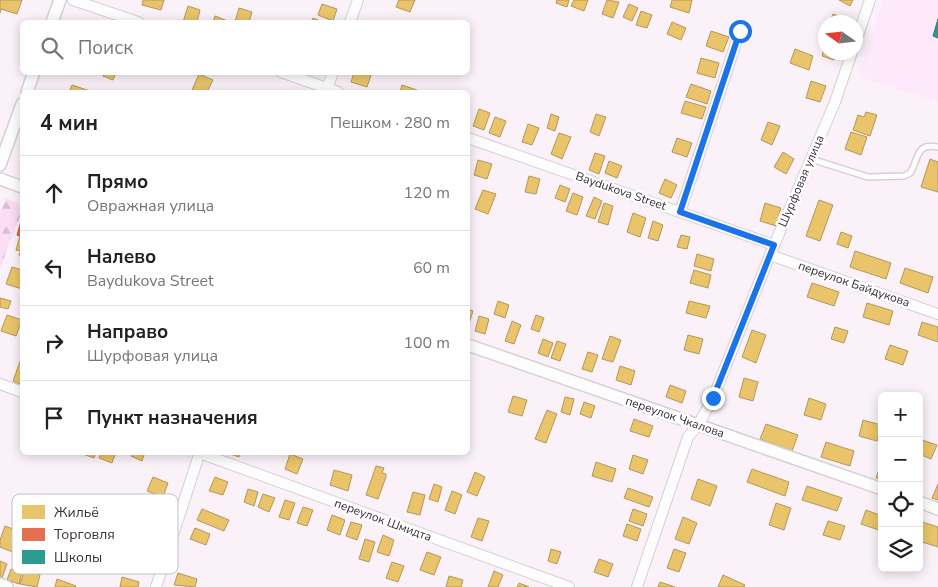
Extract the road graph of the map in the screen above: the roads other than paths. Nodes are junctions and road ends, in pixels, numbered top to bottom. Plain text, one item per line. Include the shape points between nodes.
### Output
1 (60, 0) edge
2 (73, 0) edge
3 (358, 0) edge
4 (870, 0) edge
5 (53, 20) edge
6 (132, 20) edge
7 (351, 20) edge
8 (863, 20) edge
9 (740, 31) dead end
10 (849, 60) edge
11 (33, 75) edge
12 (288, 75) edge
13 (332, 75) edge
14 (28, 90) edge
15 (324, 90) edge
16 (326, 90) edge
17 (20, 110) edge
18 (470, 139) edge
19 (938, 147) edge
20 (810, 159) junction
21 (0, 165) edge
22 (0, 179) edge
23 (20, 186) edge
24 (680, 212) junction
25 (774, 245) junction
26 (770, 255) junction
27 (938, 314) edge
28 (470, 346) edge
29 (0, 384) edge
30 (20, 391) edge
31 (698, 425) junction
32 (198, 455) edge
33 (205, 455) edge
34 (878, 488) edge
35 (923, 503) edge
36 (938, 509) edge
37 (178, 518) edge
38 (160, 574) edge
39 (0, 584) edge
40 (7, 587) edge
41 (156, 587) edge
42 (569, 587) edge
43 (637, 587) edge

1 - 5 street
2 - 6 street
3 - 7 street
4 - 8 street
9 - 24 street
10 - 20 street, Шурфовая улица
11 - 14 street
12 - 15 street
13 - 16 street
17 - 21 street
18 - 24 street, Baydukova Street
19 - 20 lane via 922,149 913,170 904,176 865,177
20 - 25 street, Шурфовая улица
22 - 23 street
24 - 25 street, Baydukova Street
25 - 26 street, Шурфовая улица
26 - 27 street, переулок Байдукова
26 - 31 street, Шурфовая улица via 713,398
28 - 31 street, переулок Чкалова
29 - 30 street
31 - 34 street, переулок Чкалова
31 - 43 street, Шурфовая улица via 688,437
32 - 37 street
33 - 42 street, переулок Шмидта
35 - 36 street
38 - 41 street
39 - 40 street

